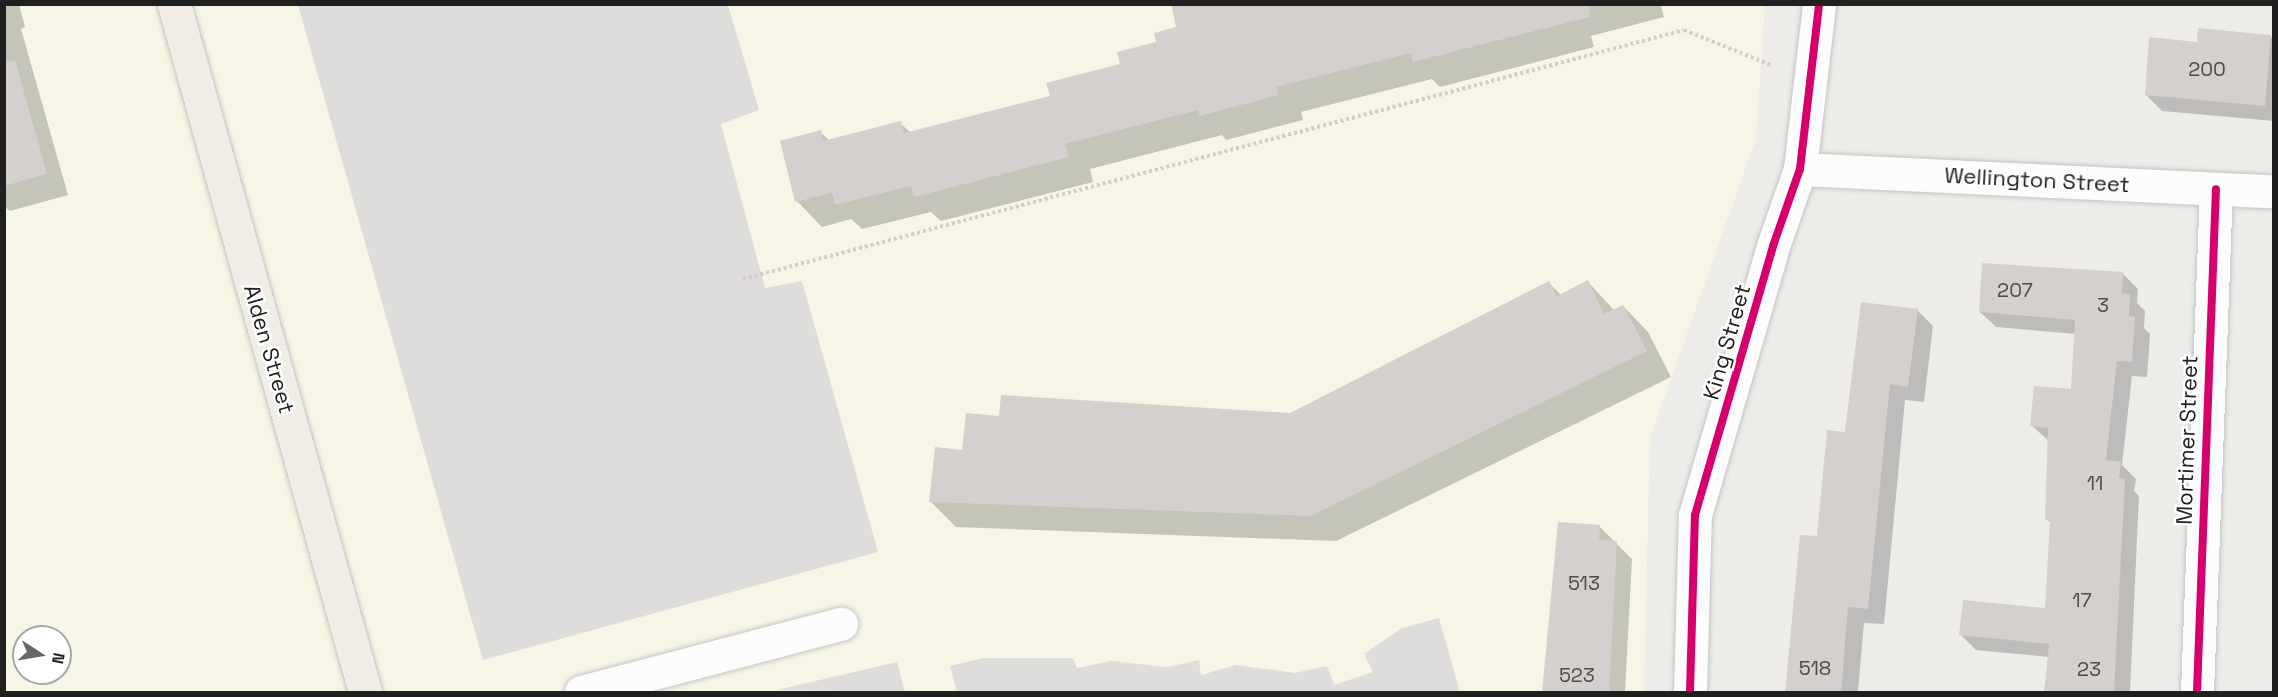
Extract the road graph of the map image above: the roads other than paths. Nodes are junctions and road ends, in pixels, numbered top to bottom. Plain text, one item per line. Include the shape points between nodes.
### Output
1 (174, 4) edge
2 (1819, 4) edge
3 (1800, 169) junction
4 (2216, 189) junction
5 (2274, 191) edge
6 (841, 624) dead end
7 (365, 693) edge
8 (581, 693) edge
9 (1690, 693) edge
10 (2197, 693) edge

1 - 7 main road, Alden Street
2 - 3 street, King Street
3 - 4 street, Wellington Street
3 - 9 street, King Street via 1773,246 1695,515
4 - 5 street, Wellington Street
4 - 10 street, Mortimer Street
6 - 8 street

